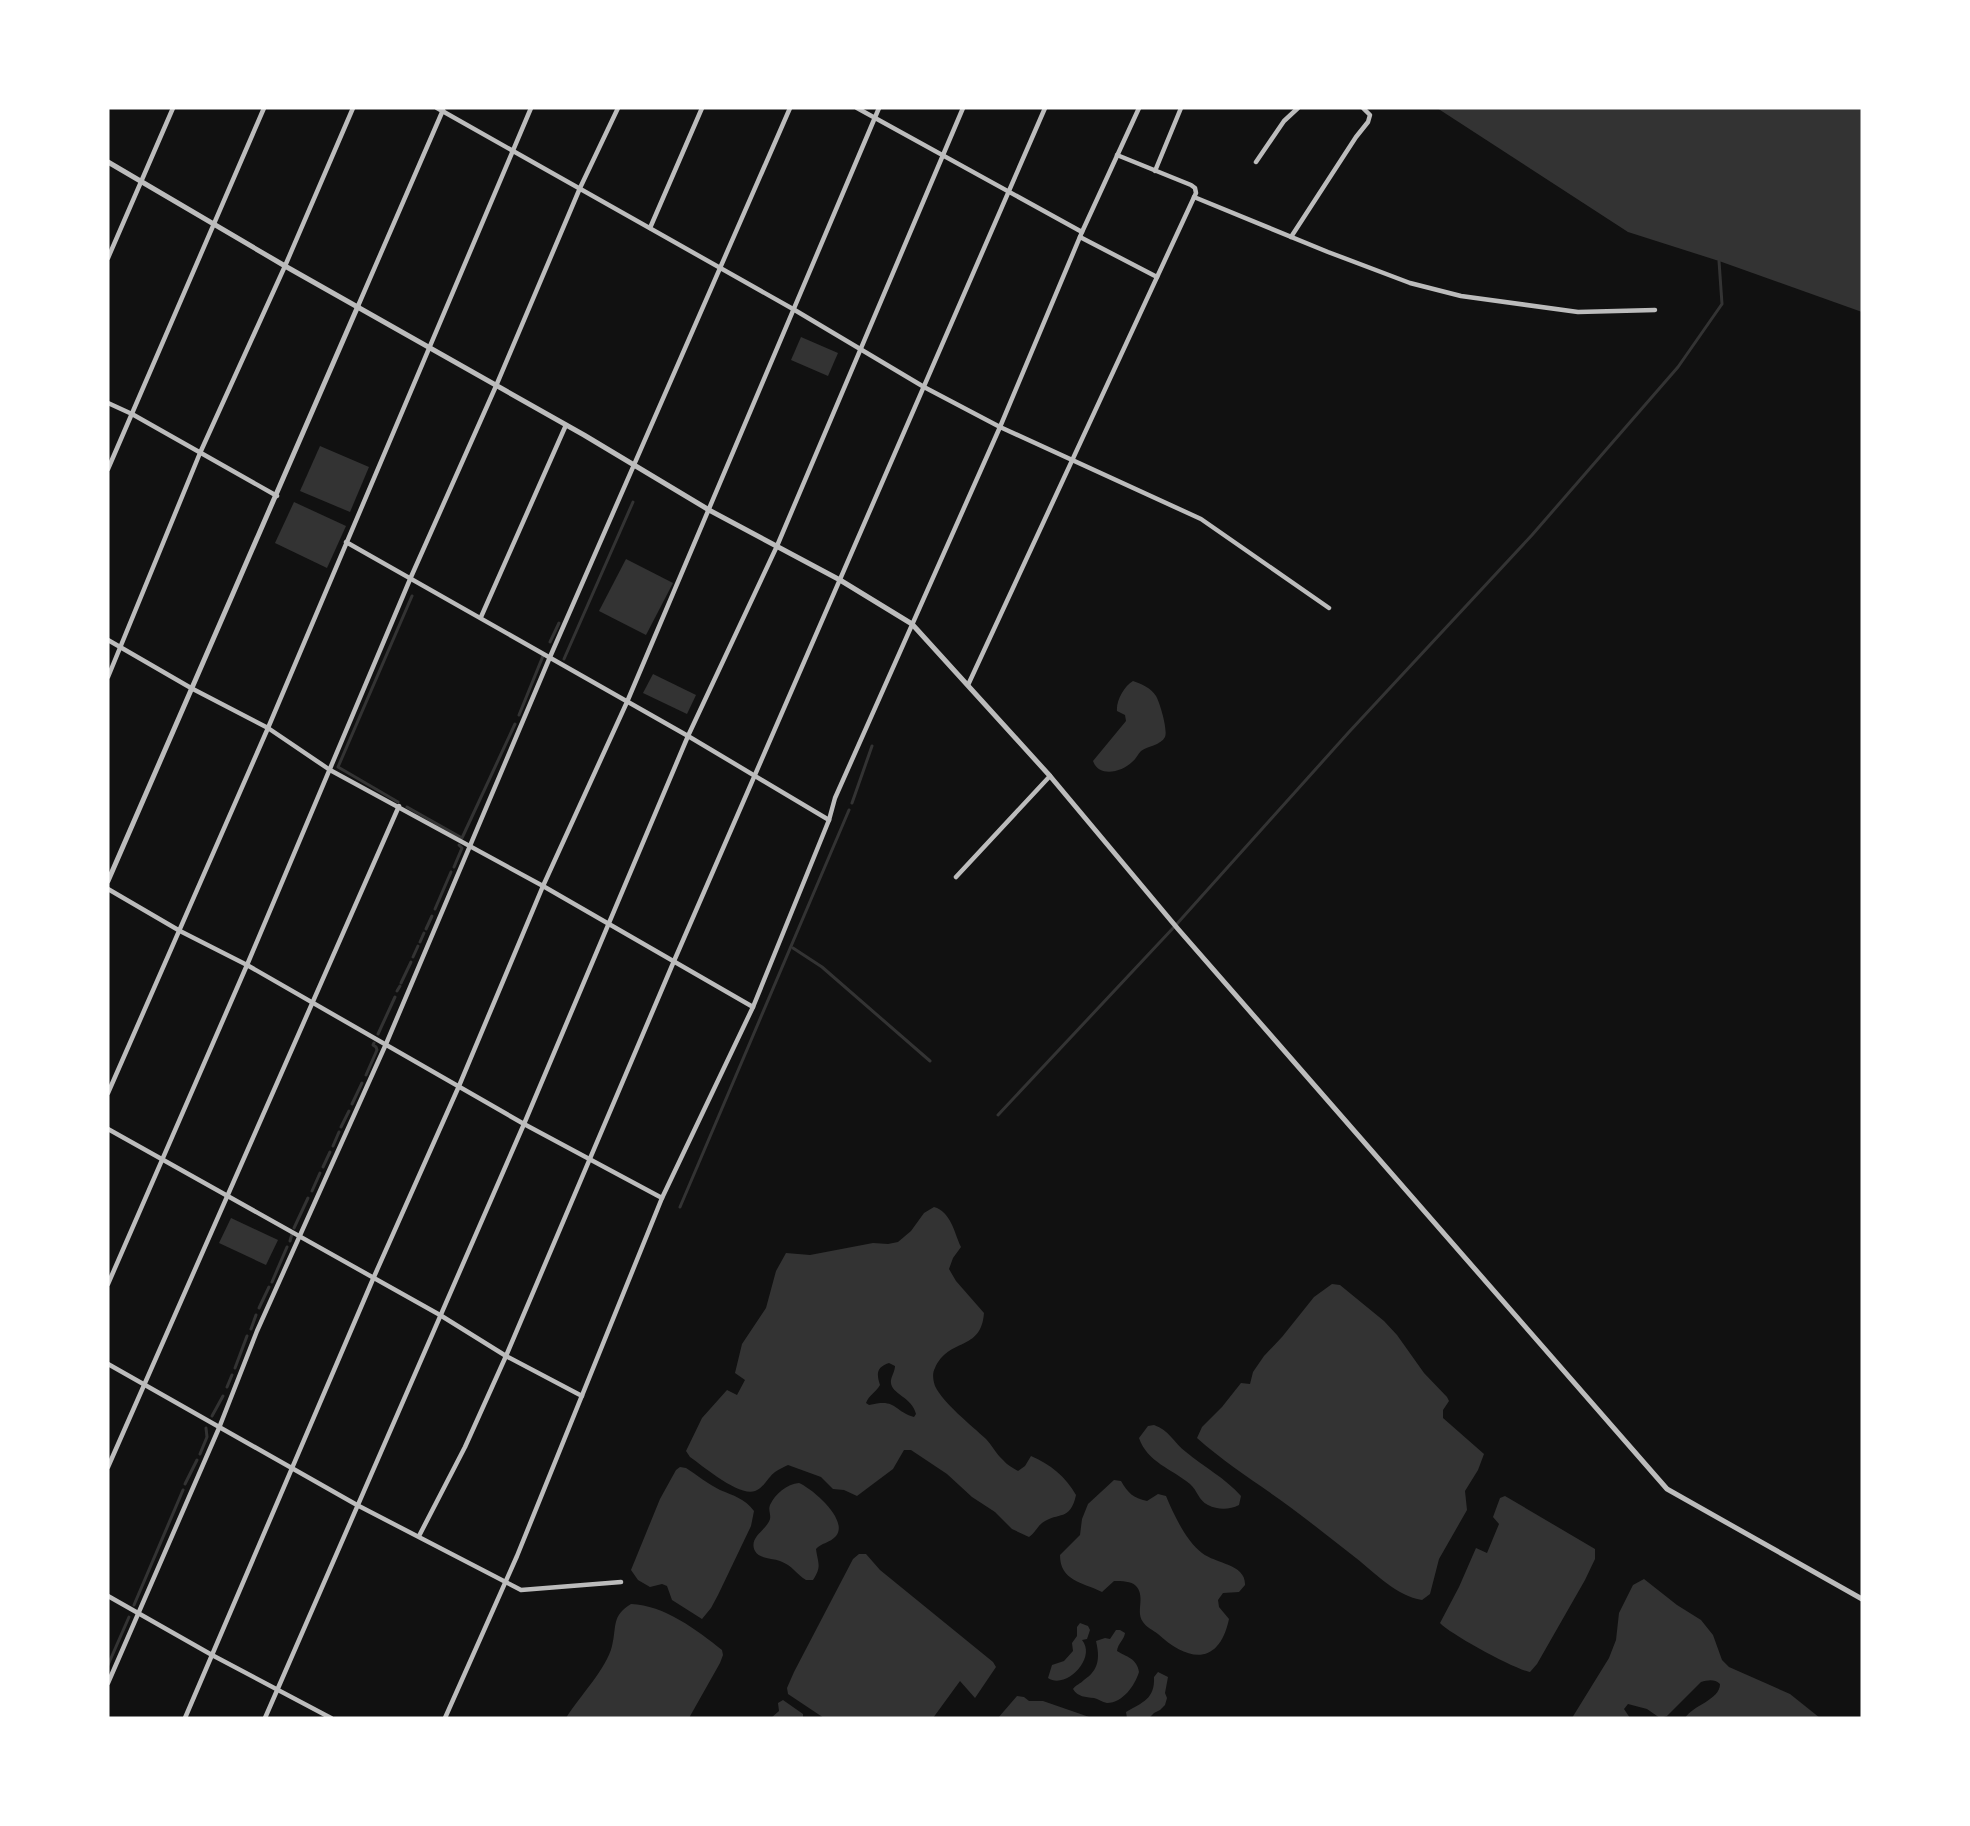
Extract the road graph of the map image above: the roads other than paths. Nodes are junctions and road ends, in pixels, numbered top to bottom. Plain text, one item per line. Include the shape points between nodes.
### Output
1 (173, 108) edge
2 (264, 108) edge
3 (353, 108) edge
4 (531, 108) edge
5 (618, 108) edge
6 (702, 108) edge
7 (790, 108) edge
8 (857, 108) edge
9 (879, 108) edge
10 (963, 108) edge
11 (1045, 108) edge
12 (1139, 108) edge
13 (1181, 108) edge
14 (1298, 108) edge
15 (1363, 108) edge
16 (441, 109) edge
17 (875, 118) junction
18 (513, 150) junction
19 (1117, 155) junction
20 (944, 156) junction
21 (108, 162) edge
22 (1256, 162) dead end
23 (1155, 171) junction
24 (140, 181) junction
25 (580, 188) junction
26 (1008, 191) junction
27 (1194, 197) junction
28 (213, 223) junction
29 (650, 228) junction
30 (1081, 234) junction
31 (1291, 237) junction
32 (108, 258) edge
33 (285, 267) junction
34 (719, 267) junction
35 (1157, 278) junction
36 (358, 306) junction
37 (793, 309) junction
38 (1655, 310) dead end
39 (429, 347) junction
40 (861, 348) junction
41 (496, 386) junction
42 (924, 387) junction
43 (108, 403) edge
44 (132, 414) junction
45 (566, 425) junction
46 (1000, 427) junction
47 (200, 453) junction
48 (1073, 460) junction
49 (635, 466) junction
50 (108, 469) edge
51 (277, 496) junction
52 (709, 510) junction
53 (346, 542) junction
54 (777, 546) junction
55 (411, 577) junction
56 (840, 580) junction
57 (1329, 608) dead end
58 (481, 617) junction
59 (912, 624) junction
60 (108, 640) edge
61 (121, 647) junction
62 (550, 657) junction
63 (108, 677) edge
64 (968, 685) junction
65 (190, 688) junction
66 (627, 702) junction
67 (268, 728) junction
68 (688, 736) junction
69 (330, 770) junction
70 (755, 775) junction
71 (1050, 776) junction
72 (399, 806) junction
73 (829, 820) junction
74 (468, 846) junction
75 (956, 877) dead end
76 (108, 881) edge
77 (543, 886) junction
78 (108, 889) edge
79 (608, 923) junction
80 (180, 931) junction
81 (674, 961) junction
82 (247, 965) junction
83 (313, 1004) junction
84 (753, 1007) junction
85 (384, 1043) junction
86 (459, 1086) junction
87 (108, 1093) edge
88 (524, 1124) junction
89 (108, 1129) edge
90 (591, 1159) junction
91 (162, 1160) junction
92 (226, 1195) junction
93 (662, 1198) junction
94 (299, 1236) junction
95 (373, 1279) junction
96 (108, 1284) edge
97 (440, 1315) junction
98 (506, 1356) junction
99 (108, 1364) edge
100 (144, 1385) junction
101 (582, 1396) junction
102 (219, 1428) junction
103 (108, 1467) edge
104 (292, 1469) junction
105 (357, 1505) junction
106 (419, 1536) junction
107 (504, 1582) junction
108 (621, 1582) dead end
109 (108, 1596) edge
110 (1862, 1599) edge
111 (140, 1614) junction
112 (212, 1655) junction
113 (108, 1683) edge
114 (279, 1689) junction
115 (185, 1718) edge
116 (265, 1718) edge
117 (331, 1718) edge
118 (445, 1718) edge

1 - 24 street
2 - 28 street
3 - 33 street
4 - 18 street
5 - 25 street
6 - 29 street
7 - 34 street
8 - 17 street
9 - 17 street
10 - 20 street
11 - 26 street
12 - 19 street
13 - 23 street
14 - 22 street via 1284,121
15 - 31 street via 1370,115 1368,122
16 - 18 street
16 - 36 street
17 - 20 street
17 - 37 street
18 - 25 street
18 - 39 street
19 - 23 street
19 - 30 street
20 - 26 street
20 - 40 street
21 - 24 street
23 - 27 street via 1191,185
24 - 28 street
24 - 32 street
25 - 29 street
25 - 41 street
26 - 30 street
26 - 42 street
27 - 31 street
27 - 35 street
28 - 33 street
28 - 44 street
29 - 34 street
30 - 35 street
30 - 46 street
31 - 38 street via 1410,284 1461,296 1578,312
33 - 36 street
33 - 47 street
34 - 37 street
34 - 49 street
35 - 48 street
36 - 39 street
36 - 51 street
37 - 40 street
37 - 52 street
39 - 41 street
39 - 53 street
40 - 42 street
40 - 54 street
41 - 45 street
41 - 55 street
42 - 46 street
42 - 56 street
43 - 44 street
44 - 47 street
44 - 50 street
45 - 49 street
45 - 58 street
46 - 48 street
46 - 59 street
47 - 51 street
47 - 61 street
48 - 57 street via 1201,519
48 - 64 street
49 - 52 street
49 - 62 street
51 - 65 street
52 - 54 street
52 - 66 street
53 - 55 street
53 - 67 street
54 - 56 street
54 - 68 street
55 - 58 street
55 - 69 street
56 - 59 street
56 - 70 street
58 - 62 street
59 - 64 street
59 - 73 street via 835,798
60 - 61 street
61 - 63 street
61 - 65 street
62 - 66 street
62 - 74 street
64 - 71 street
65 - 67 street
65 - 76 street
66 - 68 street
66 - 77 street
67 - 69 street
67 - 80 street
68 - 70 street
68 - 79 street
69 - 72 street
69 - 82 street
70 - 73 street
70 - 81 street
71 - 75 street
71 - 110 street via 1178,929 1668,1489
72 - 74 street
72 - 83 street
73 - 84 street
74 - 77 street
74 - 85 street
77 - 79 street
77 - 86 street
78 - 80 street
79 - 81 street
79 - 88 street
80 - 82 street
80 - 87 street
81 - 84 street
81 - 90 street
82 - 83 street
82 - 91 street
83 - 85 street
83 - 92 street
84 - 93 street
85 - 86 street
85 - 94 street
86 - 88 street
86 - 95 street
88 - 90 street
88 - 97 street
89 - 91 street
90 - 93 street
90 - 98 street
91 - 92 street
91 - 96 street
92 - 94 street
92 - 100 street
93 - 101 street
94 - 95 street
94 - 102 street
95 - 97 street
95 - 104 street
97 - 98 street
97 - 105 street
98 - 101 street
98 - 106 street
99 - 100 street
100 - 102 street
100 - 103 street
101 - 107 street
102 - 104 street
102 - 111 street
104 - 105 street
104 - 112 street
105 - 106 street
105 - 114 street
106 - 107 street
107 - 108 street via 521,1590
107 - 118 street
109 - 111 street
111 - 112 street
111 - 113 street
112 - 114 street
112 - 115 street
114 - 116 street
114 - 117 street

